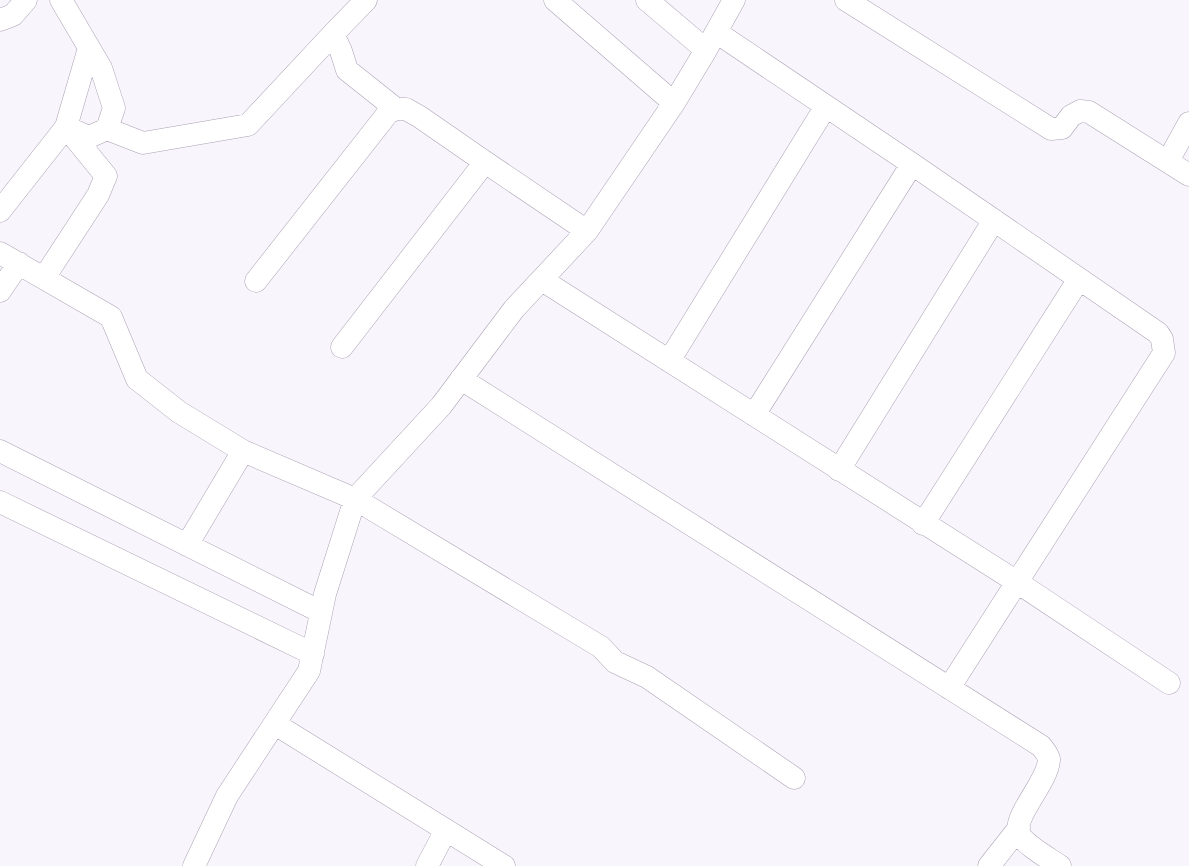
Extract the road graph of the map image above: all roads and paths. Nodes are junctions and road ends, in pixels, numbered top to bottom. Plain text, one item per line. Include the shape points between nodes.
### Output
1 (26, 0) edge
2 (61, 0) edge
3 (366, 0) edge
4 (555, 0) edge
5 (647, 0) edge
6 (734, 0) edge
7 (846, 0) edge
8 (0, 20) edge
9 (333, 34) junction
10 (711, 41) junction
11 (89, 48) junction
12 (674, 103) junction
13 (826, 106) junction
14 (396, 109) junction
15 (1189, 123) edge
16 (66, 127) junction
17 (106, 129) junction
18 (1168, 161) junction
19 (485, 162) junction
20 (912, 164) junction
21 (1189, 175) edge
22 (0, 211) edge
23 (994, 220) junction
24 (587, 231) junction
25 (0, 253) edge
26 (19, 263) junction
27 (44, 278) junction
28 (1079, 279) junction
29 (542, 280) junction
30 (256, 281) dead end
31 (0, 291) edge
32 (342, 347) dead end
33 (669, 361) junction
34 (462, 380) junction
35 (754, 415) junction
36 (0, 451) edge
37 (243, 451) junction
38 (839, 470) junction
39 (355, 499) junction
40 (0, 502) edge
41 (923, 524) junction
42 (187, 545) junction
43 (1017, 582) junction
44 (321, 612) junction
45 (313, 654) junction
46 (1169, 683) dead end
47 (949, 688) junction
48 (275, 724) junction
49 (794, 778) dead end
50 (1019, 828) junction
51 (446, 830) junction
52 (194, 866) edge
53 (427, 866) edge
54 (504, 866) edge
55 (989, 866) edge
56 (1060, 866) edge

1 - 8 street via 13,15
2 - 11 street
3 - 9 street
4 - 12 street
5 - 10 street
6 - 10 street
7 - 18 street via 1051,129 1062,128 1080,111 1089,112
9 - 14 street via 347,70
9 - 17 street via 248,125 143,143
10 - 12 street
10 - 13 street
11 - 16 street
11 - 17 street via 101,68 114,108
12 - 24 street
13 - 20 street
13 - 33 street
14 - 19 street via 406,110 420,117
14 - 30 street via 388,113
15 - 18 street
16 - 17 street via 89,137
16 - 22 street
16 - 27 street via 106,176 98,195
18 - 21 street
19 - 24 street
19 - 32 street
20 - 23 street
20 - 35 street
23 - 28 street
23 - 38 street
24 - 29 street
25 - 26 street
26 - 27 street
26 - 31 street
27 - 37 street via 111,317 137,379 179,412
28 - 41 street
28 - 43 street via 1158,333 1162,339 1164,354
29 - 33 street
29 - 34 street via 514,309
33 - 35 street
34 - 39 street
34 - 47 street
35 - 38 street
36 - 42 street
37 - 39 street
37 - 42 street
38 - 41 street
39 - 44 street
39 - 49 street via 601,647 615,662 647,677
40 - 45 street
41 - 43 street
42 - 44 street
43 - 46 street
43 - 47 street
44 - 45 street
45 - 48 street via 309,671
47 - 50 street via 1041,746 1049,758 1047,770 1019,822
48 - 51 street
48 - 52 street via 227,796
50 - 55 street
50 - 56 street via 1019,833 1027,842
51 - 53 street
51 - 54 street

